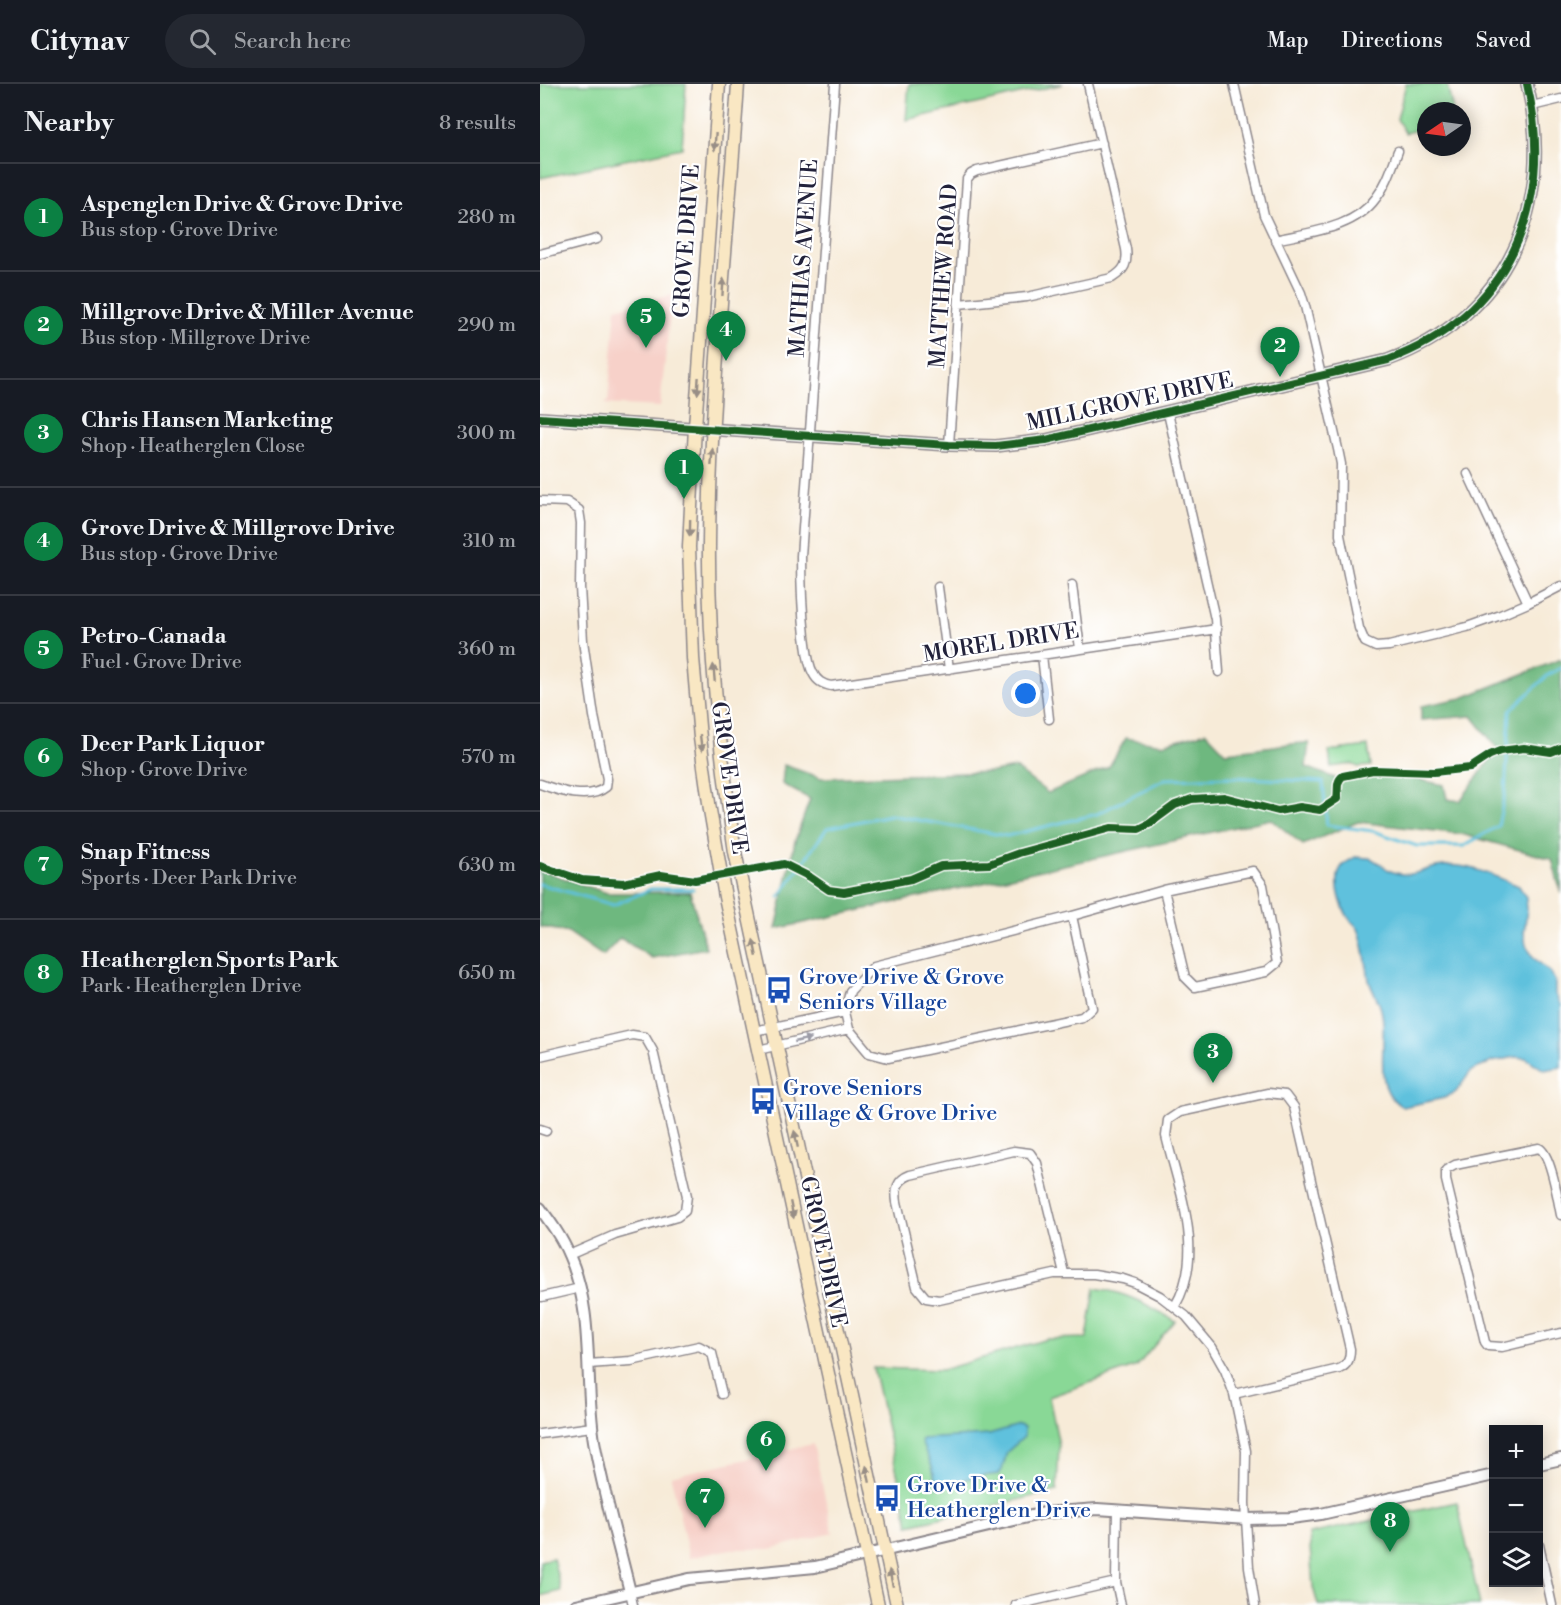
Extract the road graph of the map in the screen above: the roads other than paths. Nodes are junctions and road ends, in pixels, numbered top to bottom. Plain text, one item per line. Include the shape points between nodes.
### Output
1 (719, 84) edge
2 (738, 84) edge
3 (835, 84) edge
4 (1089, 84) edge
5 (1234, 84) edge
6 (1527, 84) edge
7 (1561, 99) edge
8 (1532, 106) junction
9 (1102, 143) junction
10 (1398, 151) dead end
11 (597, 239) dead end
12 (1275, 240) junction
13 (540, 254) edge
14 (959, 304) junction
15 (1321, 377) junction
16 (1168, 412) junction
17 (540, 418) edge
18 (695, 427) junction
19 (714, 429) junction
20 (809, 435) junction
21 (949, 445) junction
22 (1468, 474) dead end
23 (540, 501) edge
24 (1072, 585) dead end
25 (1561, 586) edge
26 (938, 587) dead end
27 (1528, 603) junction
28 (1217, 629) junction
29 (1080, 649) junction
30 (1042, 655) junction
31 (949, 669) junction
32 (1220, 672) dead end
33 (1049, 719) dead end
34 (540, 784) edge
35 (1164, 890) junction
36 (1072, 916) junction
37 (845, 1012) junction
38 (772, 1027) junction
39 (849, 1029) junction
40 (754, 1031) junction
41 (776, 1046) junction
42 (758, 1050) junction
43 (540, 1056) edge
44 (540, 1208) edge
45 (1561, 1215) edge
46 (569, 1255) junction
47 (1064, 1273) junction
48 (580, 1288) junction
49 (542, 1297) dead end
50 (1175, 1306) junction
51 (1561, 1332) edge
52 (588, 1364) junction
53 (722, 1394) dead end
54 (1234, 1394) junction
55 (592, 1427) junction
56 (540, 1434) edge
57 (1561, 1459) edge
58 (1543, 1463) edge
59 (1489, 1476) edge
60 (1117, 1510) junction
61 (1247, 1519) junction
62 (884, 1551) junction
63 (867, 1556) junction
64 (1543, 1563) edge
65 (1116, 1582) junction
66 (630, 1593) junction
67 (576, 1605) edge
68 (633, 1605) edge
69 (878, 1605) edge
70 (897, 1605) edge
71 (1016, 1605) edge
72 (1121, 1605) edge
73 (1255, 1605) edge
74 (1552, 1605) edge

1 -> 18 main road, GROVE DRIVE
19 -> 2 main road, GROVE DRIVE
3 - 20 street, MATHIAS AVENUE
4 - 9 street
5 - 12 street via 1264,215
6 - 8 street, MILLGROVE DRIVE
7 - 8 street
8 - 15 street, MILLGROVE DRIVE via 1536,167 1529,211 1508,261 1491,287 1461,318 1426,343 1388,360
9 - 14 street, MATTHEW ROAD via 971,174 966,185
9 - 14 street via 1128,260 1124,270 1112,278 1027,297
10 - 12 street via 1385,184 1370,207 1340,224
11 - 13 street
12 - 15 street via 1301,292
14 - 21 street, MATTHEW ROAD
15 - 16 street, MILLGROVE DRIVE
15 - 27 street via 1341,464 1339,513 1344,561 1365,642 1376,647 1389,646 1467,627
16 - 21 street, MILLGROVE DRIVE via 1046,440 996,446
16 - 28 street
17 - 18 street, MILLGROVE DRIVE
18 - 19 street, MILLGROVE DRIVE
18 -> 40 main road, GROVE DRIVE via 690,547 700,738 721,876
19 - 20 street, MILLGROVE DRIVE
38 -> 19 main road, GROVE DRIVE via 735,852 719,737 710,599
20 - 21 street, MILLGROVE DRIVE
20 - 31 street, MOREL DRIVE via 801,594 813,673 822,684 831,686
22 - 27 street
23 - 34 street via 567,502 579,510 583,641 607,779 606,787 585,795
24 - 29 street
25 - 27 street
26 - 31 street
28 - 29 street, MOREL DRIVE
28 - 32 street
29 - 30 street, MOREL DRIVE
30 - 31 street, MOREL DRIVE
30 - 33 street
35 - 35 street via 1185,977 1195,987 1266,972 1277,963 1263,885 1253,871
35 - 36 street
36 - 37 street via 874,966 850,991
36 - 39 street via 1092,1008 1082,1017 888,1059 869,1053
37 - 38 street
37 - 39 street
38 - 40 street
38 - 41 main road, GROVE DRIVE
41 -> 39 street
40 - 42 main road, GROVE DRIVE
41 - 42 street
62 -> 41 main road, GROVE DRIVE
42 -> 63 main road, GROVE DRIVE
43 - 46 street via 632,1035 645,1037 653,1051 687,1196 684,1211 677,1217 615,1235
44 - 46 street
45 - 51 street via 1548,1159 1539,1148 1446,1170 1485,1342 1502,1347
46 - 48 street
47 - 47 street via 1038,1163 1030,1154 1019,1150 1003,1153 910,1175 899,1183 897,1202 917,1287 926,1298 939,1300
47 - 50 street via 1123,1279
48 - 49 street
48 - 52 street
50 - 54 street via 1212,1347
50 - 54 street via 1187,1278 1190,1245 1166,1136 1168,1120 1180,1112 1268,1093 1285,1095 1294,1107 1349,1358 1346,1366 1339,1369
52 - 53 street via 632,1361 699,1346 712,1353
52 - 55 street
54 - 61 street via 1246,1451
55 - 56 street
55 - 66 street
57 - 58 street
59 - 61 street via 1321,1514
60 - 61 street
60 - 62 street via 1044,1514
60 - 65 street
61 - 73 street
62 - 63 street
70 -> 62 main road, GROVE DRIVE
63 - 66 street via 815,1567 689,1579
63 - 69 main road, GROVE DRIVE
64 - 74 street
65 - 71 street
65 - 72 street
66 - 67 street
66 - 68 street

